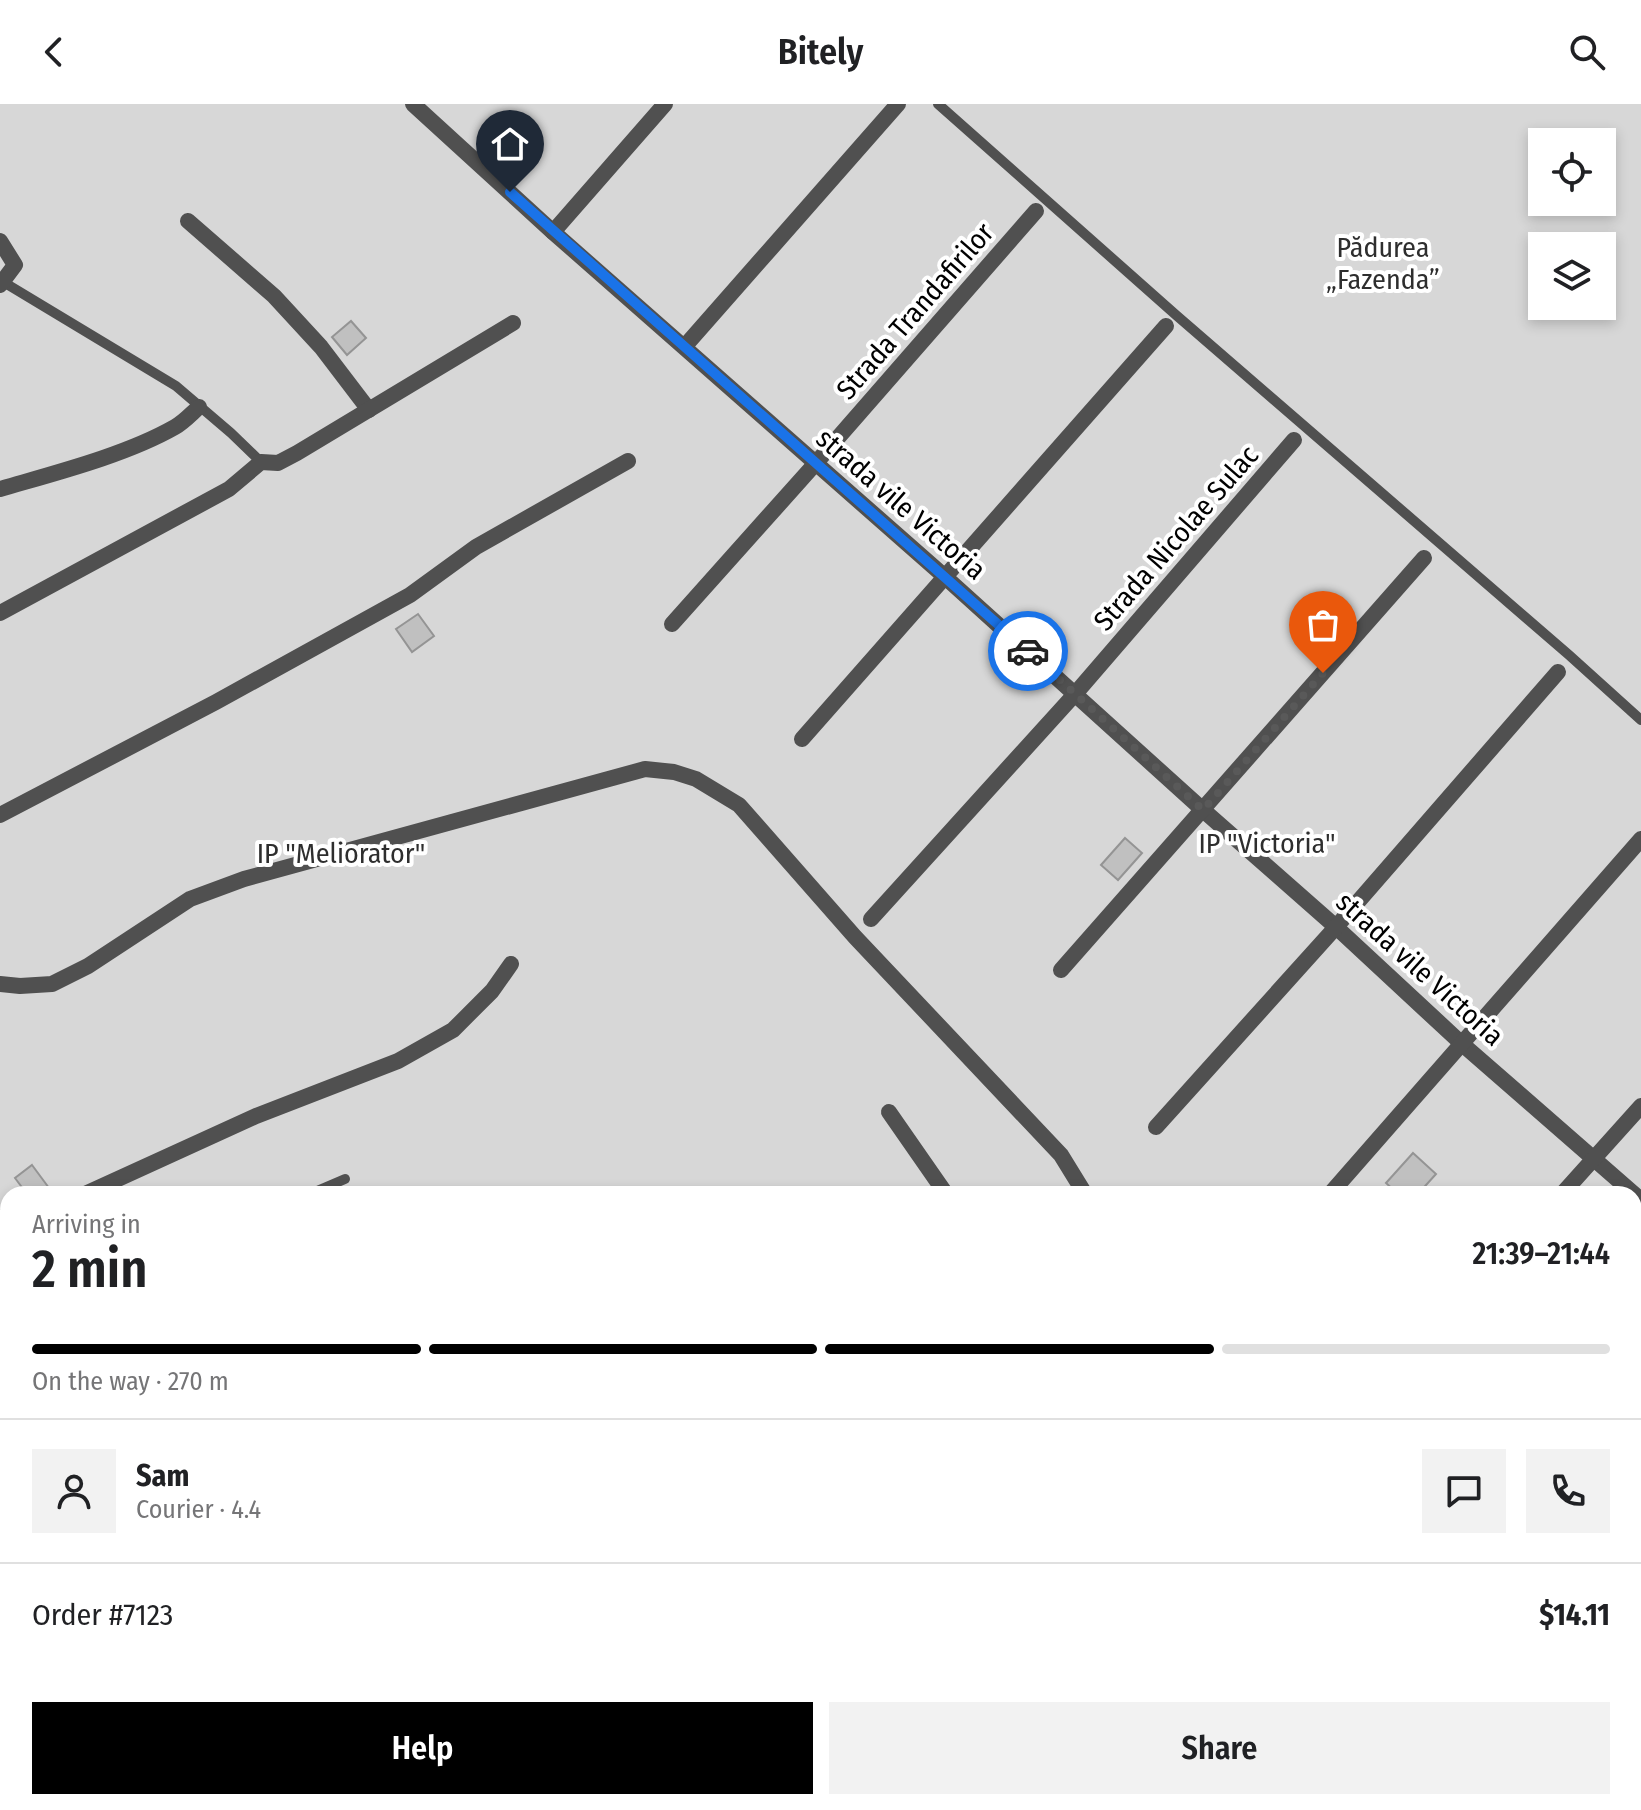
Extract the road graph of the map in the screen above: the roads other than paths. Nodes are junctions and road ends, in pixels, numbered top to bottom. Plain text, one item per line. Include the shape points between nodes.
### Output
1 (665, 104) edge
2 (898, 104) edge
3 (938, 104) edge
4 (423, 107) edge
5 (1036, 211) dead end
6 (188, 221) dead end
7 (553, 232) junction
8 (0, 241) edge
9 (1, 282) edge
10 (513, 323) dead end
11 (1166, 326) dead end
12 (685, 346) junction
13 (199, 407) junction
14 (369, 410) junction
15 (1294, 440) dead end
16 (628, 461) dead end
17 (261, 462) junction
18 (815, 464) junction
19 (0, 489) edge
20 (1424, 558) dead end
21 (944, 576) junction
22 (0, 613) edge
23 (672, 624) dead end
24 (1558, 672) dead end
25 (1075, 694) junction
26 (1641, 720) edge
27 (802, 739) dead end
28 (1203, 810) junction
29 (0, 815) edge
30 (1641, 839) edge
31 (871, 919) dead end
32 (1336, 927) junction
33 (511, 964) dead end
34 (1061, 970) dead end
35 (0, 984) edge
36 (1461, 1043) junction
37 (1641, 1106) edge
38 (889, 1112) dead end
39 (1156, 1127) dead end
40 (1593, 1158) junction
41 (345, 1179) dead end
42 (103, 1186) edge
43 (329, 1186) edge
44 (940, 1186) edge
45 (1080, 1186) edge
46 (1337, 1186) edge
47 (1569, 1186) edge
48 (1625, 1186) edge

1 - 7 street
2 - 12 street
3 - 26 lane
4 - 7 street, strada vile Victoria
5 - 18 street, Strada Trandafirilor
6 - 14 street via 274,296
7 - 12 street, strada vile Victoria
8 - 9 street via 15,265
9 - 13 lane via 176,386
10 - 14 street
11 - 21 street
12 - 18 street, strada vile Victoria
13 - 17 lane
13 - 19 street via 178,426 135,446
14 - 17 street via 278,463
15 - 25 street, Strada Nicolae Sulac
16 - 29 street via 476,547 397,603
17 - 22 street via 229,489
18 - 21 street, strada vile Victoria
18 - 23 street, Strada Trandafirilor
20 - 28 street
21 - 25 street, strada vile Victoria
21 - 27 street
24 - 32 street
25 - 28 street, strada vile Victoria
25 - 31 street, Strada Nicolae Sulac
28 - 32 street, strada vile Victoria
28 - 34 street
30 - 36 street
32 - 36 street, strada vile Victoria
32 - 39 street
33 - 42 street via 453,1030 398,1061 256,1116
35 - 45 street via 52,984 190,899 244,879 645,769 674,772 739,805 855,937 1061,1155
36 - 40 street, strada vile Victoria
36 - 46 street
37 - 40 street
38 - 44 street
40 - 47 street
40 - 48 street, strada vile Victoria
41 - 43 lane

